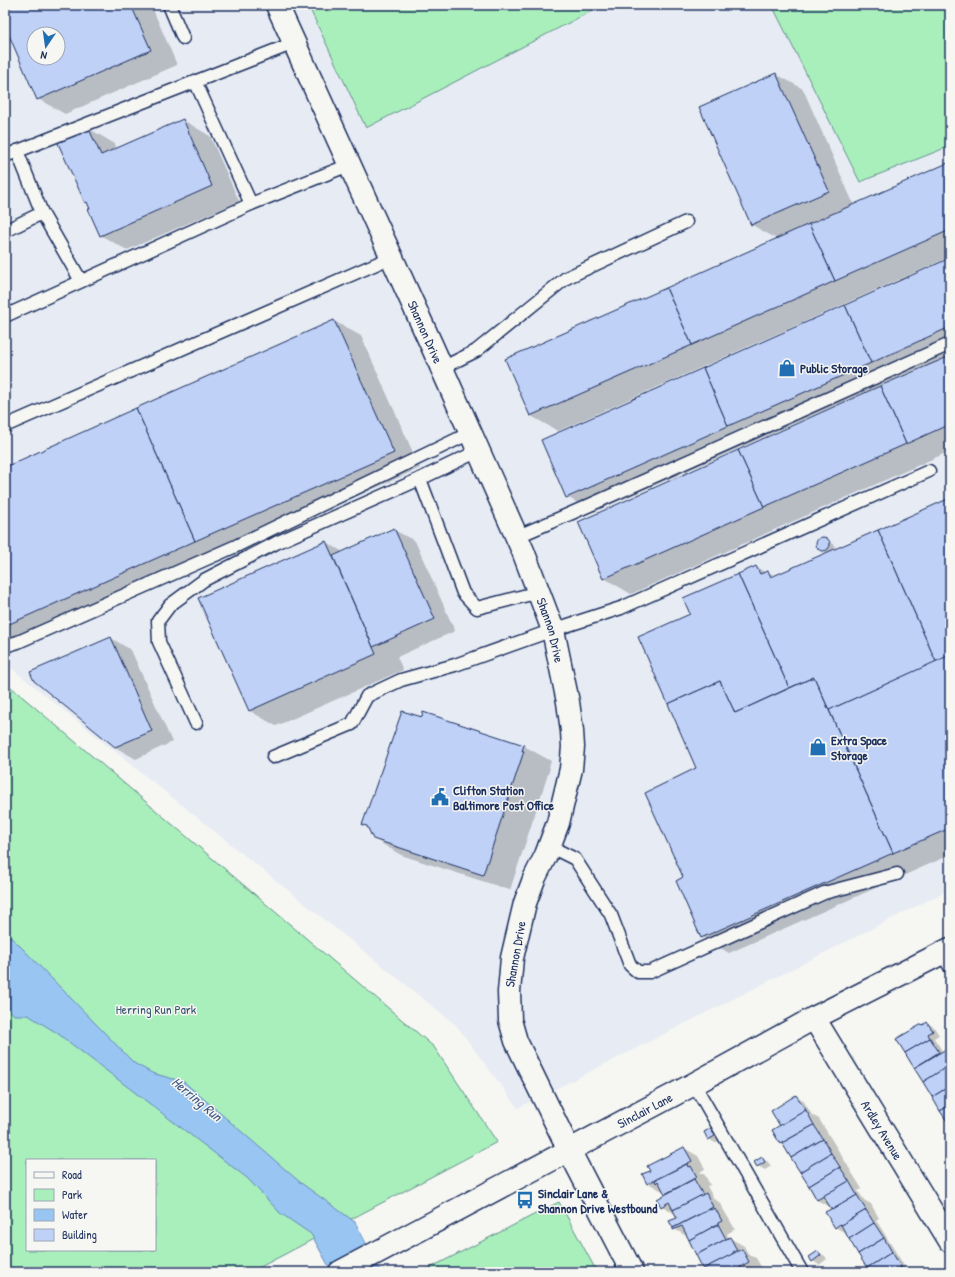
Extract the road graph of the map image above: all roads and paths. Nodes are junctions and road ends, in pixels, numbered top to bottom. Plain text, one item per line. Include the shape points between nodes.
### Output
1 (169, 5) edge
2 (276, 5) edge
3 (183, 38) dead end
4 (294, 43) junction
5 (195, 81) junction
6 (17, 151) junction
7 (5, 156) edge
8 (349, 165) junction
9 (251, 204) junction
10 (42, 213) junction
11 (686, 222) dead end
12 (5, 231) edge
13 (392, 257) junction
14 (81, 281) junction
15 (5, 316) edge
16 (950, 344) edge
17 (442, 368) junction
18 (5, 426) edge
19 (474, 442) junction
20 (929, 471) dead end
21 (420, 479) junction
22 (516, 537) junction
23 (539, 592) junction
24 (553, 630) junction
25 (5, 646) edge
26 (196, 723) dead end
27 (273, 757) dead end
28 (549, 846) junction
29 (897, 874) dead end
30 (947, 957) edge
31 (814, 1018) junction
32 (694, 1084) junction
33 (569, 1150) junction
34 (950, 1241) edge
35 (340, 1272) edge
36 (632, 1272) edge
37 (802, 1272) edge

1 - 3 lane
2 - 4 street, Shannon Drive
4 - 5 lane
4 - 8 street, Shannon Drive
5 - 6 lane
5 - 9 lane
6 - 7 lane
6 - 10 lane
8 - 9 lane
8 - 13 street, Shannon Drive
9 - 14 lane
10 - 12 lane
10 - 14 lane
11 - 17 lane via 566,278 476,351
13 - 17 street, Shannon Drive
13 - 18 lane
14 - 15 lane
16 - 22 lane
17 - 19 street, Shannon Drive
19 - 21 lane
19 - 22 street, Shannon Drive
19 - 25 lane
20 - 24 lane via 621,608
21 - 23 lane via 463,593 477,608
21 - 26 lane via 269,546 204,580 170,605 158,621 158,642
22 - 23 street, Shannon Drive
23 - 24 street, Shannon Drive
24 - 27 lane via 455,665 401,680 367,696 352,724
24 - 28 street, Shannon Drive via 568,702 573,747 566,792
28 - 29 lane via 575,859 611,915 630,965 638,972 650,972 824,893
28 - 33 street, Shannon Drive via 525,902 512,958 509,1008 516,1041
30 - 31 street, Sinclair Lane
31 - 32 street, Sinclair Lane
31 - 34 street, Ardley Avenue
32 - 33 street, Sinclair Lane
32 - 37 lane
33 - 35 street, Sinclair Lane
33 - 36 street, Shannon Drive

